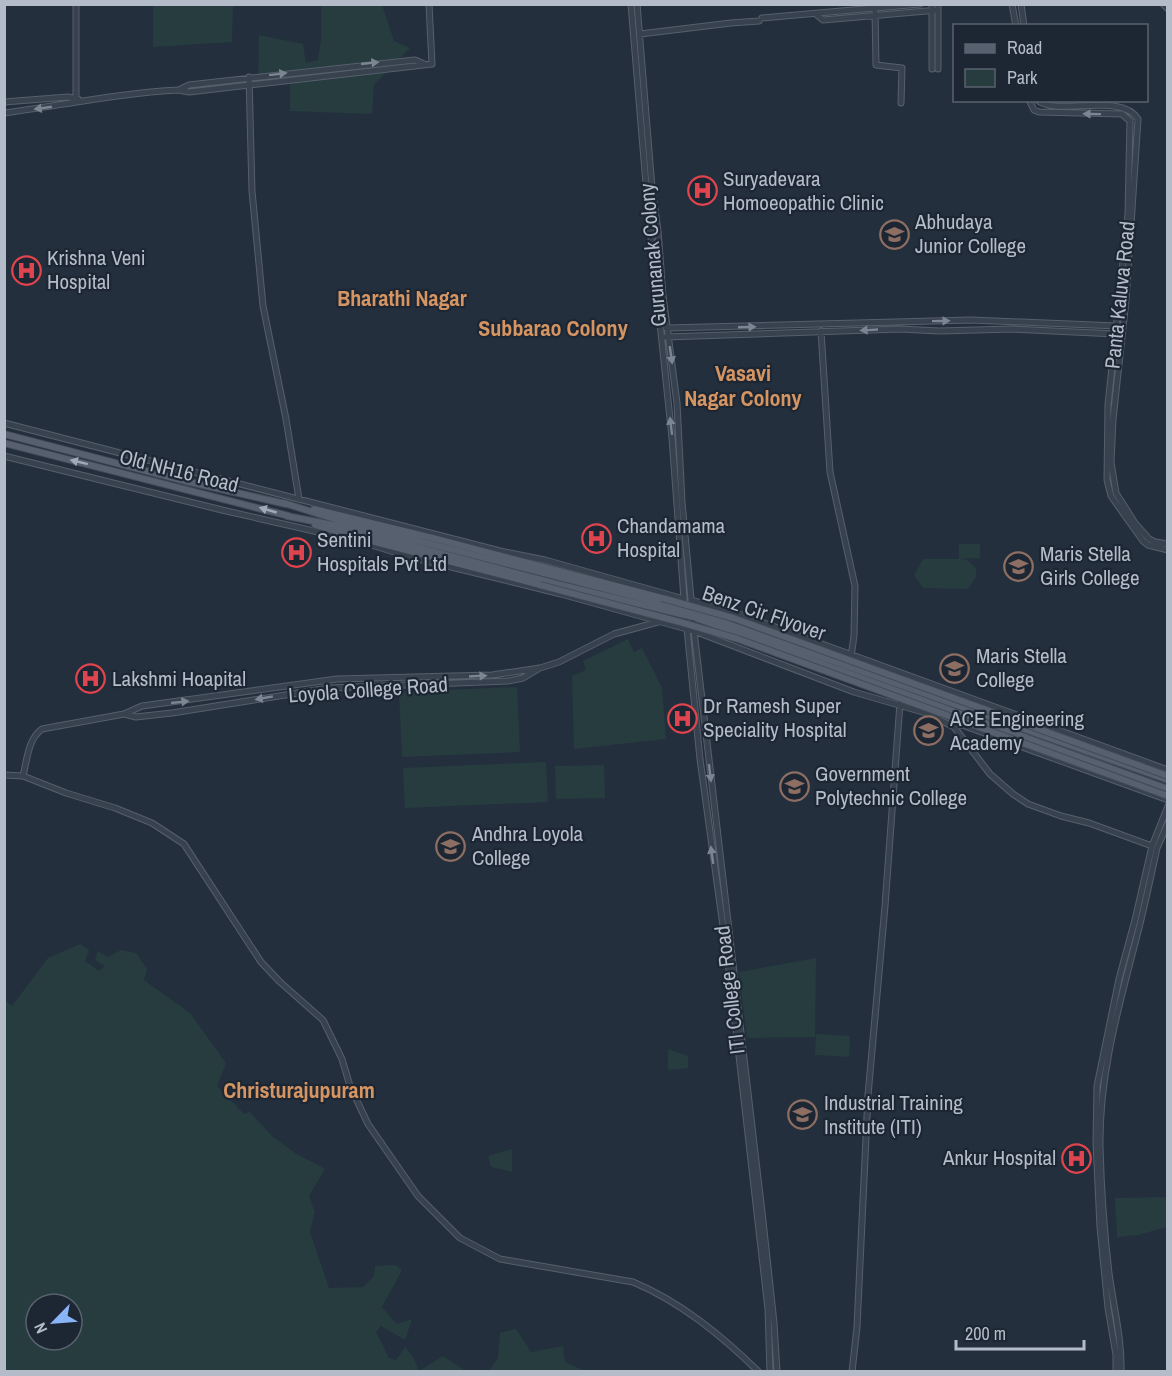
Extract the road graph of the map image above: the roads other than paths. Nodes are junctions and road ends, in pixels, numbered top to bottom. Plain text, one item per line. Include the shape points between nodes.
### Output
1 (76, 4) edge
2 (429, 4) edge
3 (631, 4) edge
4 (637, 4) edge
5 (920, 4) edge
6 (1012, 4) edge
7 (1021, 4) edge
8 (1163, 4) edge
9 (935, 7) edge
10 (1167, 9) edge
11 (875, 12) junction
12 (1016, 24) edge
13 (1024, 24) edge
14 (640, 34) junction
15 (424, 64) junction
16 (935, 69) dead end
17 (249, 77) junction
18 (249, 85) junction
19 (179, 90) junction
20 (645, 92) junction
21 (638, 93) junction
22 (79, 99) junction
23 (4, 102) edge
24 (1030, 102) edge
25 (1041, 102) edge
26 (901, 103) dead end
27 (4, 113) edge
28 (820, 323) junction
29 (1117, 326) junction
30 (667, 328) junction
31 (660, 329) junction
32 (821, 332) junction
33 (1116, 334) junction
34 (668, 337) junction
35 (660, 338) junction
36 (4, 423) edge
37 (4, 434) edge
38 (4, 443) edge
39 (4, 456) edge
40 (186, 470) junction
41 (156, 474) junction
42 (299, 499) junction
43 (284, 503) junction
44 (680, 503) junction
45 (340, 514) joint
46 (287, 516) junction
47 (344, 534) joint
48 (1167, 544) edge
49 (1167, 550) edge
50 (684, 598) junction
51 (691, 600) junction
52 (689, 613) junction
53 (659, 621) junction
54 (691, 630) junction
55 (852, 655) junction
56 (851, 666) junction
57 (540, 668) junction
58 (902, 692) junction
59 (899, 705) junction
60 (124, 714) junction
61 (954, 727) junction
62 (1167, 770) edge
63 (4, 775) edge
64 (23, 776) junction
65 (1167, 778) edge
66 (1167, 789) edge
67 (1167, 798) edge
68 (1167, 806) edge
69 (1167, 823) edge
70 (1152, 846) junction
71 (759, 1371) edge
72 (770, 1371) edge
73 (777, 1371) edge
74 (852, 1371) edge
75 (1116, 1371) edge
76 (1121, 1371) edge

1 - 22 street
2 - 15 street via 432,64
3 - 21 street, Gurunanak Colony
4 - 14 street, Gurunanak Colony
5 - 11 street
6 - 12 street
7 - 13 street
8 - 10 street
9 - 11 street
9 - 16 street
11 - 14 street via 823,20 817,15
11 - 26 street via 876,64 902,68
14 - 20 street, Gurunanak Colony
17 -> 15 street via 402,60
15 - 18 street
17 - 18 street
17 - 19 street via 189,85
18 - 19 street
18 - 42 street via 252,191 263,306
19 - 22 street
20 - 21 street
20 - 30 street, Gurunanak Colony
21 - 31 street, Gurunanak Colony
22 - 23 street
22 -> 27 street
29 -> 24 street, Panta Kaluva Road via 1128,214 1130,121 1122,114 1039,112
25 - 48 street, Panta Kaluva Road via 1110,105 1129,110 1138,119 1111,462 1116,493 1131,516 1149,539
28 -> 29 street via 971,321
30 -> 28 street
28 - 32 street
29 - 33 street, Panta Kaluva Road
30 - 31 street
30 - 34 street, Gurunanak Colony
31 - 35 street, Gurunanak Colony
33 -> 32 street via 1013,328
32 - 34 street
32 - 55 street via 830,472 855,586
33 - 49 street, Panta Kaluva Road via 1107,480 1111,496 1143,541
34 - 35 street
34 -> 44 street, Gurunanak Colony via 677,403
44 -> 35 street, Gurunanak Colony
36 - 40 street
37 - 41 main road, Old NH16 Road
46 -> 38 main road, Old NH16 Road
39 - 53 street via 362,542
40 - 41 street
40 - 42 street
41 - 43 main road, Old NH16 Road
42 - 50 street
43 - 45 main road, Old NH16 Road
43 - 52 main road
44 - 50 street
44 - 51 street
45 - 65 main road, Benz Cir Flyover, bridge via 733,618
46 - 47 main road, Old NH16 Road
46 - 52 main road
47 - 67 main road, Benz Cir Flyover, bridge via 728,636
50 - 52 street
51 - 52 street
51 - 55 street
52 - 54 street, ITI College Road
52 - 56 main road
52 - 58 main road
53 - 54 street
53 - 57 street, Loyola College Road via 614,634
54 - 59 street via 854,692
72 -> 54 street, ITI College Road via 768,1309 700,759
54 -> 73 street, ITI College Road via 770,1284
55 - 56 street
55 - 62 street
56 - 65 main road
60 -> 57 street, Loyola College Road via 142,706 338,679 482,676
57 -> 60 street, Loyola College Road via 508,681 331,688 172,713 136,717
58 - 59 street
58 - 66 main road
59 - 61 street
59 - 74 street via 867,1097
60 - 64 street, Loyola College Road via 42,729 31,743
61 - 67 street via 962,725
61 - 70 street via 990,774 1013,795 1042,809
63 - 64 street
64 - 71 street via 152,823 184,844 261,962 322,1020 368,1124 418,1196 460,1238 500,1259 633,1282 647,1288 678,1305
68 - 70 street
69 - 76 street via 1157,848 1102,1092 1100,1146 1105,1221
70 - 75 street via 1097,1086 1100,1227

